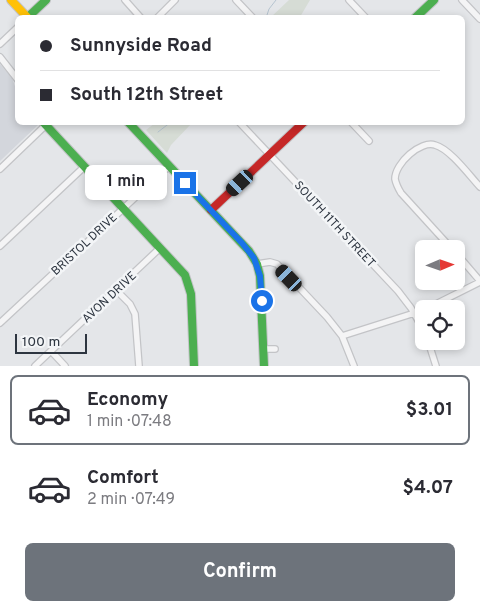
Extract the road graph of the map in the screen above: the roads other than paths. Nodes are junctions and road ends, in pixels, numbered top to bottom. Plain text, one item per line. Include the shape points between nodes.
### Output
1 (12, 0) edge
2 (46, 0) edge
3 (125, 0) edge
4 (175, 0) edge
5 (236, 0) edge
6 (349, 0) edge
7 (434, 0) edge
8 (462, 0) edge
9 (25, 15) edge
10 (31, 15) edge
11 (138, 15) edge
12 (160, 15) edge
13 (250, 15) edge
14 (363, 15) edge
15 (418, 15) edge
16 (480, 19) edge
17 (15, 30) edge
18 (0, 44) edge
19 (0, 57) edge
20 (15, 76) edge
21 (45, 125) edge
22 (47, 125) edge
23 (131, 125) edge
24 (243, 125) edge
25 (301, 125) edge
26 (355, 125) edge
27 (369, 141) dead end
28 (270, 155) junction
29 (169, 166) junction
30 (84, 167) junction
31 (0, 168) edge
32 (480, 187) edge
33 (122, 208) junction
34 (211, 210) junction
35 (444, 240) edge
36 (0, 246) edge
37 (160, 248) junction
38 (257, 264) junction
39 (465, 264) edge
40 (480, 281) edge
41 (116, 290) junction
42 (443, 300) edge
43 (414, 314) joint
44 (0, 322) edge
45 (342, 336) junction
46 (264, 349) junction
47 (275, 349) dead end
48 (431, 350) edge
49 (51, 351) junction
50 (35, 366) edge
51 (65, 366) edge
52 (138, 366) edge
53 (194, 366) edge
54 (264, 366) edge
55 (354, 366) edge
56 (436, 366) edge

1 - 9 street
2 - 10 street
3 - 11 street
4 - 12 street
5 - 13 street
6 - 14 street
7 - 15 street
8 - 16 street
17 - 18 street
19 - 20 street
21 - 31 street
22 - 30 street
23 - 29 street
24 - 28 street, SOUTH 11TH STREET
25 - 28 street
26 - 27 street
28 - 34 street
28 - 43 street, SOUTH 11TH STREET via 398,291
29 - 33 street, BRISTOL DRIVE
29 - 34 street
30 - 33 street
30 - 36 street
32 - 35 street via 441,147 434,144 424,144 407,157 396,172 401,193
33 - 37 street
33 - 44 street, BRISTOL DRIVE
34 - 38 street
37 - 41 street, AVON DRIVE
37 - 53 street via 185,275 189,284
38 - 45 street via 277,264
38 - 46 street via 262,285
39 - 40 street
40 - 42 street
41 - 49 street, AVON DRIVE
41 - 52 street via 135,314
43 - 45 street
45 - 55 street
46 - 47 street
46 - 54 street
48 - 56 street
49 - 50 street, AVON DRIVE
49 - 51 street

